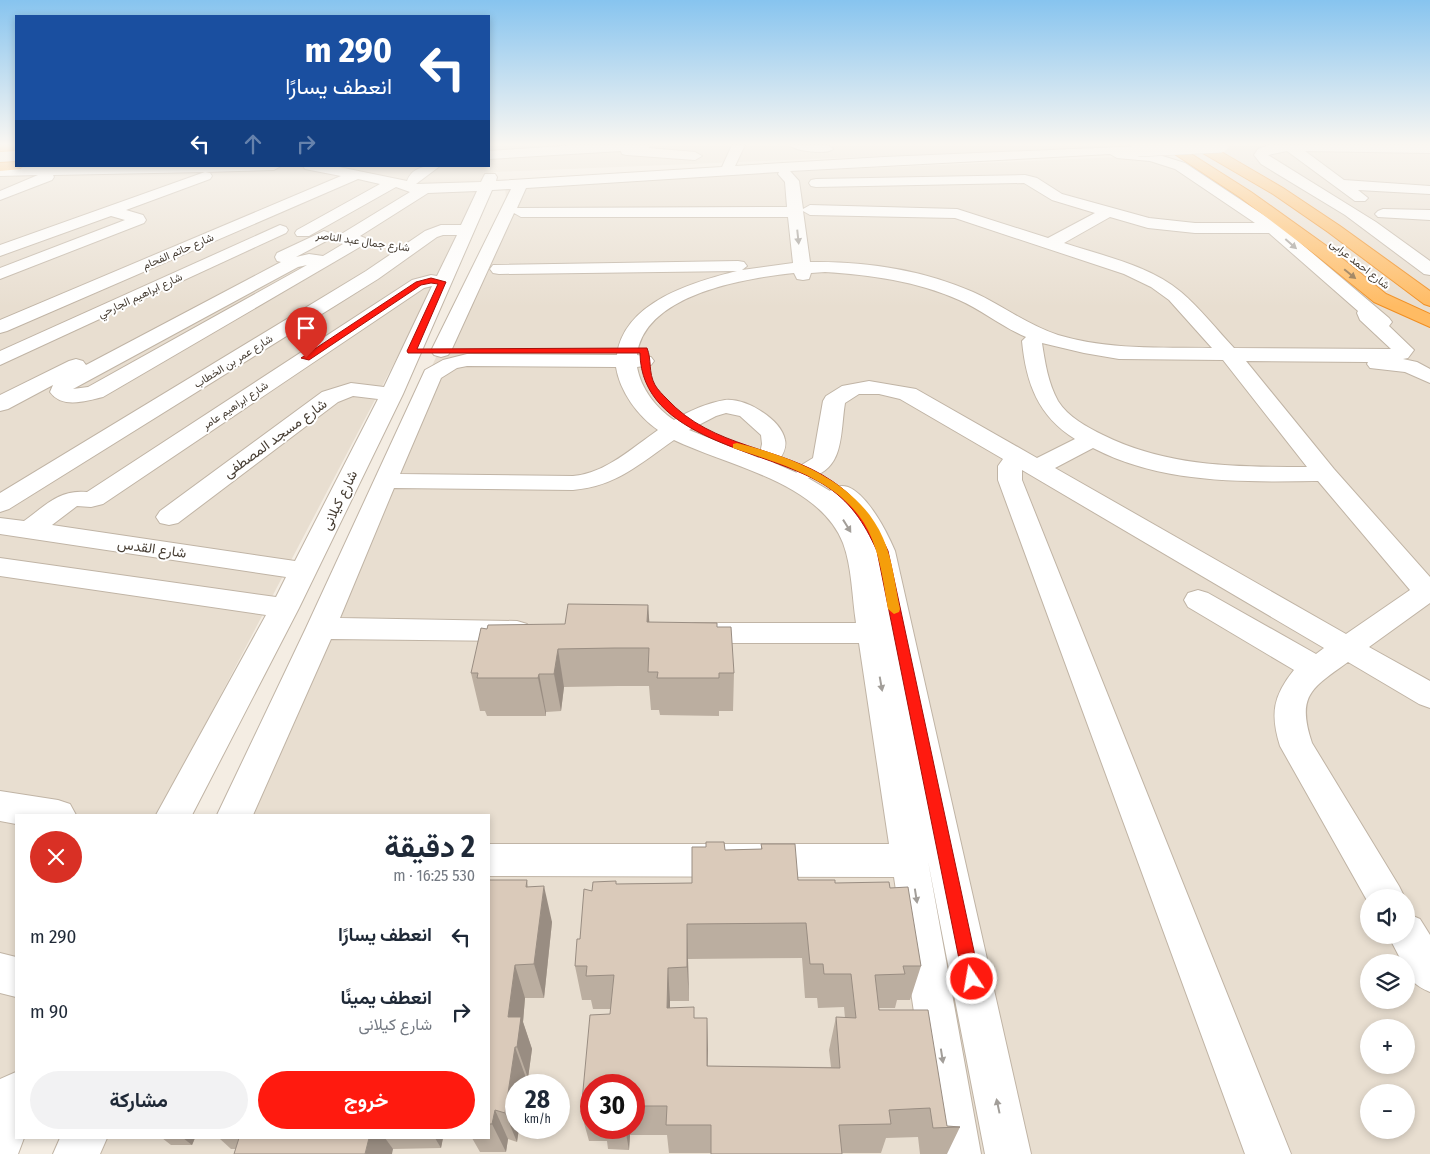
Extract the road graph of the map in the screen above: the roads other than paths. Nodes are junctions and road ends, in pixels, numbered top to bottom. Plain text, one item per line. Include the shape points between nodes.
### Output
1 (143, 199) edge
2 (300, 199) edge
3 (368, 199) edge
4 (406, 199) edge
5 (477, 199) edge
6 (522, 199) edge
7 (524, 199) edge
8 (799, 199) edge
9 (810, 199) edge
10 (1063, 199) edge
11 (1229, 199) edge
12 (1251, 199) edge
13 (1269, 199) edge
14 (1290, 199) edge
15 (1308, 199) edge
16 (1331, 199) edge
17 (1362, 199) edge
18 (1399, 199) edge
19 (1430, 201) edge
20 (110, 211) junction
21 (1107, 212) junction
22 (1383, 214) junction
23 (1430, 215) edge
24 (806, 216) junction
25 (239, 225) junction
26 (1273, 228) junction
27 (280, 230) junction
28 (468, 230) junction
29 (1406, 231) dead end
30 (303, 234) junction
31 (324, 236) junction
32 (367, 242) junction
33 (1050, 244) junction
34 (0, 251) edge
35 (434, 251) junction
36 (326, 261) junction
37 (738, 266) dead end
38 (813, 267) junction
39 (499, 268) dead end
40 (1430, 270) edge
41 (0, 274) edge
42 (442, 282) junction
43 (1411, 285) junction
44 (1430, 300) edge
45 (1368, 310) junction
46 (1430, 321) edge
47 (0, 327) edge
48 (1032, 341) junction
49 (411, 351) junction
50 (441, 351) junction
51 (635, 355) junction
52 (0, 359) edge
53 (1233, 359) junction
54 (1425, 362) edge
55 (392, 394) junction
56 (0, 404) edge
57 (680, 425) junction
58 (1092, 439) junction
59 (770, 457) junction
60 (1026, 462) junction
61 (808, 471) junction
62 (1326, 474) junction
63 (386, 481) junction
64 (0, 504) edge
65 (169, 517) dead end
66 (0, 526) edge
67 (29, 530) junction
68 (0, 567) edge
69 (304, 570) junction
70 (1429, 592) edge
71 (1198, 600) dead end
72 (285, 608) junction
73 (321, 628) junction
74 (545, 631) edge
75 (670, 633) edge
76 (872, 634) junction
77 (1347, 648) junction
78 (1317, 668) junction
79 (1430, 696) edge
80 (904, 727) junction
81 (0, 806) edge
82 (52, 814) edge
83 (175, 814) edge
84 (235, 814) edge
85 (490, 860) edge
86 (910, 861) junction
87 (1381, 889) edge
88 (1413, 944) edge
89 (1430, 972) edge
90 (0, 973) edge
91 (15, 977) edge
92 (15, 1097) edge
93 (84, 1139) edge
94 (0, 1141) edge
95 (76, 1154) edge
96 (958, 1154) edge
97 (1008, 1154) edge
98 (1268, 1154) edge

1 - 20 street
2 - 25 street, شارع حاتم الفحام
3 - 30 street
4 - 32 street
5 - 28 street, شارع كيلانى
6 - 50 street
7 - 24 street via 521,207
8 - 24 street
9 - 24 street
10 - 21 street
11 - 26 street
12 -> 46 highway via 1380,298
13 - 46 highway, شارع احمد عرابى via 1315,229
14 - 43 highway, شارع احمد عرابى
15 - 43 highway via 1383,253
16 - 40 street
17 - 22 street
18 - 19 street
20 - 34 street
20 - 41 street via 138,220
21 - 26 street via 1160,226
21 - 33 street
22 - 23 street
22 - 29 street
24 - 33 street via 946,212
24 -> 38 street
25 - 27 street, شارع جمال عبد الناصر
25 - 47 street, شارع حاتم الفحام
26 -> 45 street
27 - 30 street, شارع جمال عبد الناصر
27 - 52 street, شارع ابراهيم الجارحي
28 - 35 street, شارع كيلانى
28 - 35 street, شارع عمر بن الخطاب via 434,232
30 - 31 street, شارع جمال عبد الناصر
31 - 32 street, شارع جمال عبد الناصر
31 - 56 street
32 - 35 street, شارع جمال عبد الناصر
32 - 36 street
33 - 53 street via 1130,270 1157,283 1175,296
35 - 42 street, شارع كيلانى
35 - 64 street, شارع عمر بن الخطاب
36 - 36 street via 95,392 74,397 62,392 68,383 292,263 309,259
37 - 39 street via 682,267 652,283 610,268
38 - 48 street via 924,289 968,306
38 - 51 street via 718,289 690,300 659,323
38 - 51 street via 762,272 667,292 630,340
38 - 53 street via 877,272 931,284 979,302 1027,330 1086,348
42 - 49 street, شارع كيلانى
42 - 67 street, شارع ابراهيم عامر via 431,280 418,284 94,499 69,500
43 - 44 highway, شارع احمد عرابى
45 - 53 street via 1367,316 1404,350 1401,354
45 - 54 street
48 - 53 street via 1084,356 1122,361
48 - 58 street via 1034,363 1046,399 1064,420
49 - 50 street
49 - 55 street, شارع كيلانى
50 - 51 street
51 - 57 street via 652,387
51 - 63 street via 476,360 443,366 429,378
53 - 54 street via 1417,368
53 - 62 street
55 - 65 street, شارع مسجد المصطفى via 350,389 330,397
55 - 69 street, شارع كيلانى
57 - 59 street
57 - 59 street via 720,407 742,408 774,437 775,445
57 - 63 street via 617,469 590,481 573,484
57 -> 76 street via 719,453 799,482 833,508 850,528 855,540
58 - 60 street
58 - 62 street via 1135,458 1186,470 1220,474
59 - 61 street
60 - 61 street via 908,394 861,388 839,394 834,401 824,460
60 - 77 street
60 - 98 street via 1010,466 1010,480
61 - 80 street via 852,502 871,525 882,551
62 - 70 street
63 - 73 street
66 - 67 street, شارع القدس
67 - 69 street, شارع القدس
68 - 72 street
69 - 72 street, شارع كيلانى
70 - 77 street
71 - 78 street
72 - 83 street, شارع كيلانى
73 - 74 street
73 - 84 street
75 - 76 street
76 -> 80 street
77 - 78 street
77 - 79 street
78 - 87 street via 1297,687 1291,699 1291,729 1304,758
80 - 86 street
97 -> 80 street
81 - 82 street
85 - 86 street
86 -> 96 street
88 - 89 street
90 - 91 street
92 - 94 street
93 - 95 street

